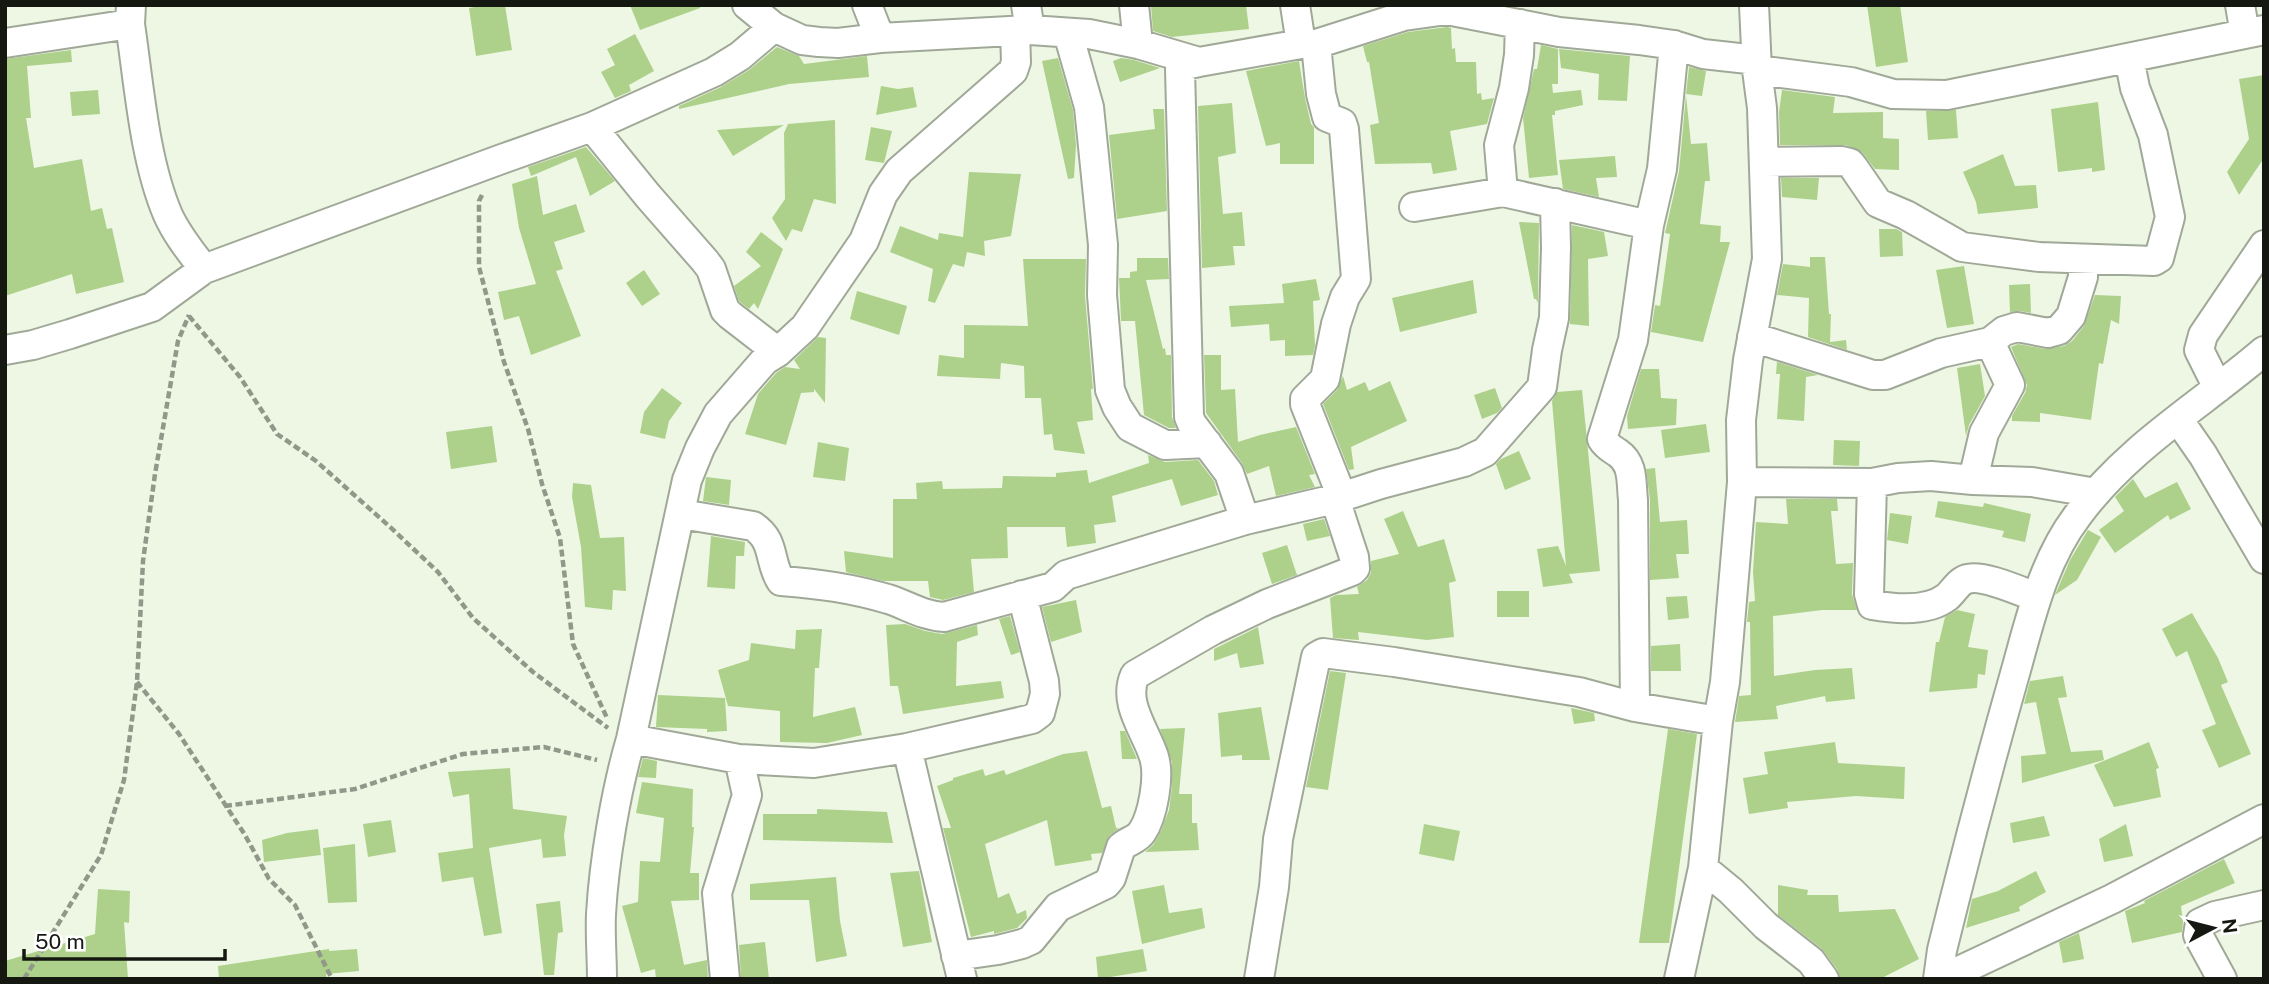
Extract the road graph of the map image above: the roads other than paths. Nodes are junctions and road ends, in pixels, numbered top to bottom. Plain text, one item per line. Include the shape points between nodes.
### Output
1 (747, 5) edge
2 (867, 5) edge
3 (1134, 5) edge
4 (1296, 5) edge
5 (1754, 5) edge
6 (2240, 5) edge
7 (133, 12) edge
8 (1024, 22) edge
9 (1520, 24) junction
10 (774, 27) junction
11 (2255, 32) edge
12 (1068, 33) junction
13 (880, 38) junction
14 (5, 43) edge
15 (1138, 44) junction
16 (1308, 44) junction
17 (1674, 45) junction
18 (2129, 58) junction
19 (1199, 62) junction
20 (1757, 65) junction
21 (592, 127) junction
22 (1765, 162) junction
23 (1503, 192) junction
24 (1555, 203) junction
25 (1414, 207) dead end
26 (1649, 225) junction
27 (2264, 245) edge
28 (2083, 259) junction
29 (204, 269) junction
30 (1752, 337) junction
31 (1990, 342) junction
32 (5, 350) edge
33 (2264, 351) edge
34 (778, 352) junction
35 (2218, 388) junction
36 (2178, 419) junction
37 (1207, 443) junction
38 (1973, 480) junction
39 (1742, 482) junction
40 (1871, 483) junction
41 (2096, 493) junction
42 (1338, 498) junction
43 (681, 514) junction
44 (1245, 520) junction
45 (2264, 559) edge
46 (1022, 595) junction
47 (2036, 597) junction
48 (1635, 707) junction
49 (1718, 721) junction
50 (907, 748) junction
51 (628, 751) junction
52 (739, 759) junction
53 (2264, 819) edge
54 (1703, 868) junction
55 (2264, 905) edge
56 (959, 967) edge
57 (1952, 977) edge
58 (602, 979) edge
59 (725, 979) edge
60 (1259, 979) edge
61 (1679, 979) edge
62 (1824, 979) edge
63 (2222, 979) edge

1 - 10 street
2 - 13 street
3 - 15 street
4 - 16 street
5 - 20 street
6 - 11 street
7 - 14 street
7 - 29 street via 147,137 161,190 183,243
8 - 12 street
8 - 13 street
8 - 34 street via 1013,71 899,172 883,194 864,241 805,327
9 - 16 street via 1447,10 1404,16
9 - 17 street
9 - 23 street via 1514,88 1499,145
10 - 13 street via 811,41
10 - 21 street via 714,72
11 - 18 street
12 - 15 street
12 - 37 street via 1089,107 1103,245 1110,390 1130,427 1165,445
15 - 19 street
16 - 19 street
16 - 42 street via 1327,117 1342,123 1344,129 1356,275 1336,324 1325,379 1305,399
17 - 20 street
17 - 26 street via 1661,169
18 - 20 street via 1947,95 1893,94
18 - 28 street via 2153,135 2170,222 2158,259
19 - 37 street via 1180,69 1189,417
20 - 22 street
21 - 29 street
21 - 34 street via 711,269 725,310
22 - 28 street via 1850,163 1878,203 1962,247
22 - 30 street via 1767,259
23 - 24 street
23 - 25 street
24 - 26 street
24 - 42 street via 1554,318 1538,394 1480,456
26 - 48 street via 1633,340 1602,439 1630,466
27 - 35 street via 2203,335 2199,350
28 - 31 street via 2083,277 2071,316 2059,330 2048,333 2017,327
29 - 32 street via 152,307
30 - 31 street via 1879,376 1941,353
30 - 39 street via 1741,420
31 - 38 street via 2010,385 1984,433
33 - 35 street
34 - 43 street via 756,368 718,414 687,480
35 - 36 street
36 - 41 street via 2140,448
36 - 45 street
37 - 44 street via 1230,473
38 - 40 street via 1931,476
38 - 41 street via 2032,482
39 - 40 street
39 - 49 street
40 - 47 street via 1872,605 1937,604 1969,578
41 - 47 street via 2076,516
42 - 44 street
42 - 56 street via 1354,557 1352,571 1267,604 1135,675 1130,691 1156,772 1149,820 1138,838 1121,847 1111,878 1058,907 1037,934 1022,944
43 - 46 street via 753,526 768,542 781,581 845,588 930,617
43 - 51 street
44 - 46 street via 1066,575 1053,587
46 - 50 street via 1044,681 1040,713 1032,719
47 - 57 street via 1942,950
48 - 49 street
48 - 60 street via 1579,692 1394,662 1323,653 1317,657 1278,839
49 - 54 street
50 - 52 street via 814,763
50 - 56 street
51 - 52 street
51 - 58 street via 608,852
52 - 59 street via 747,795 717,892
53 - 57 street
54 - 61 street
54 - 62 street via 1811,961
55 - 63 street via 2200,923 2198,935

